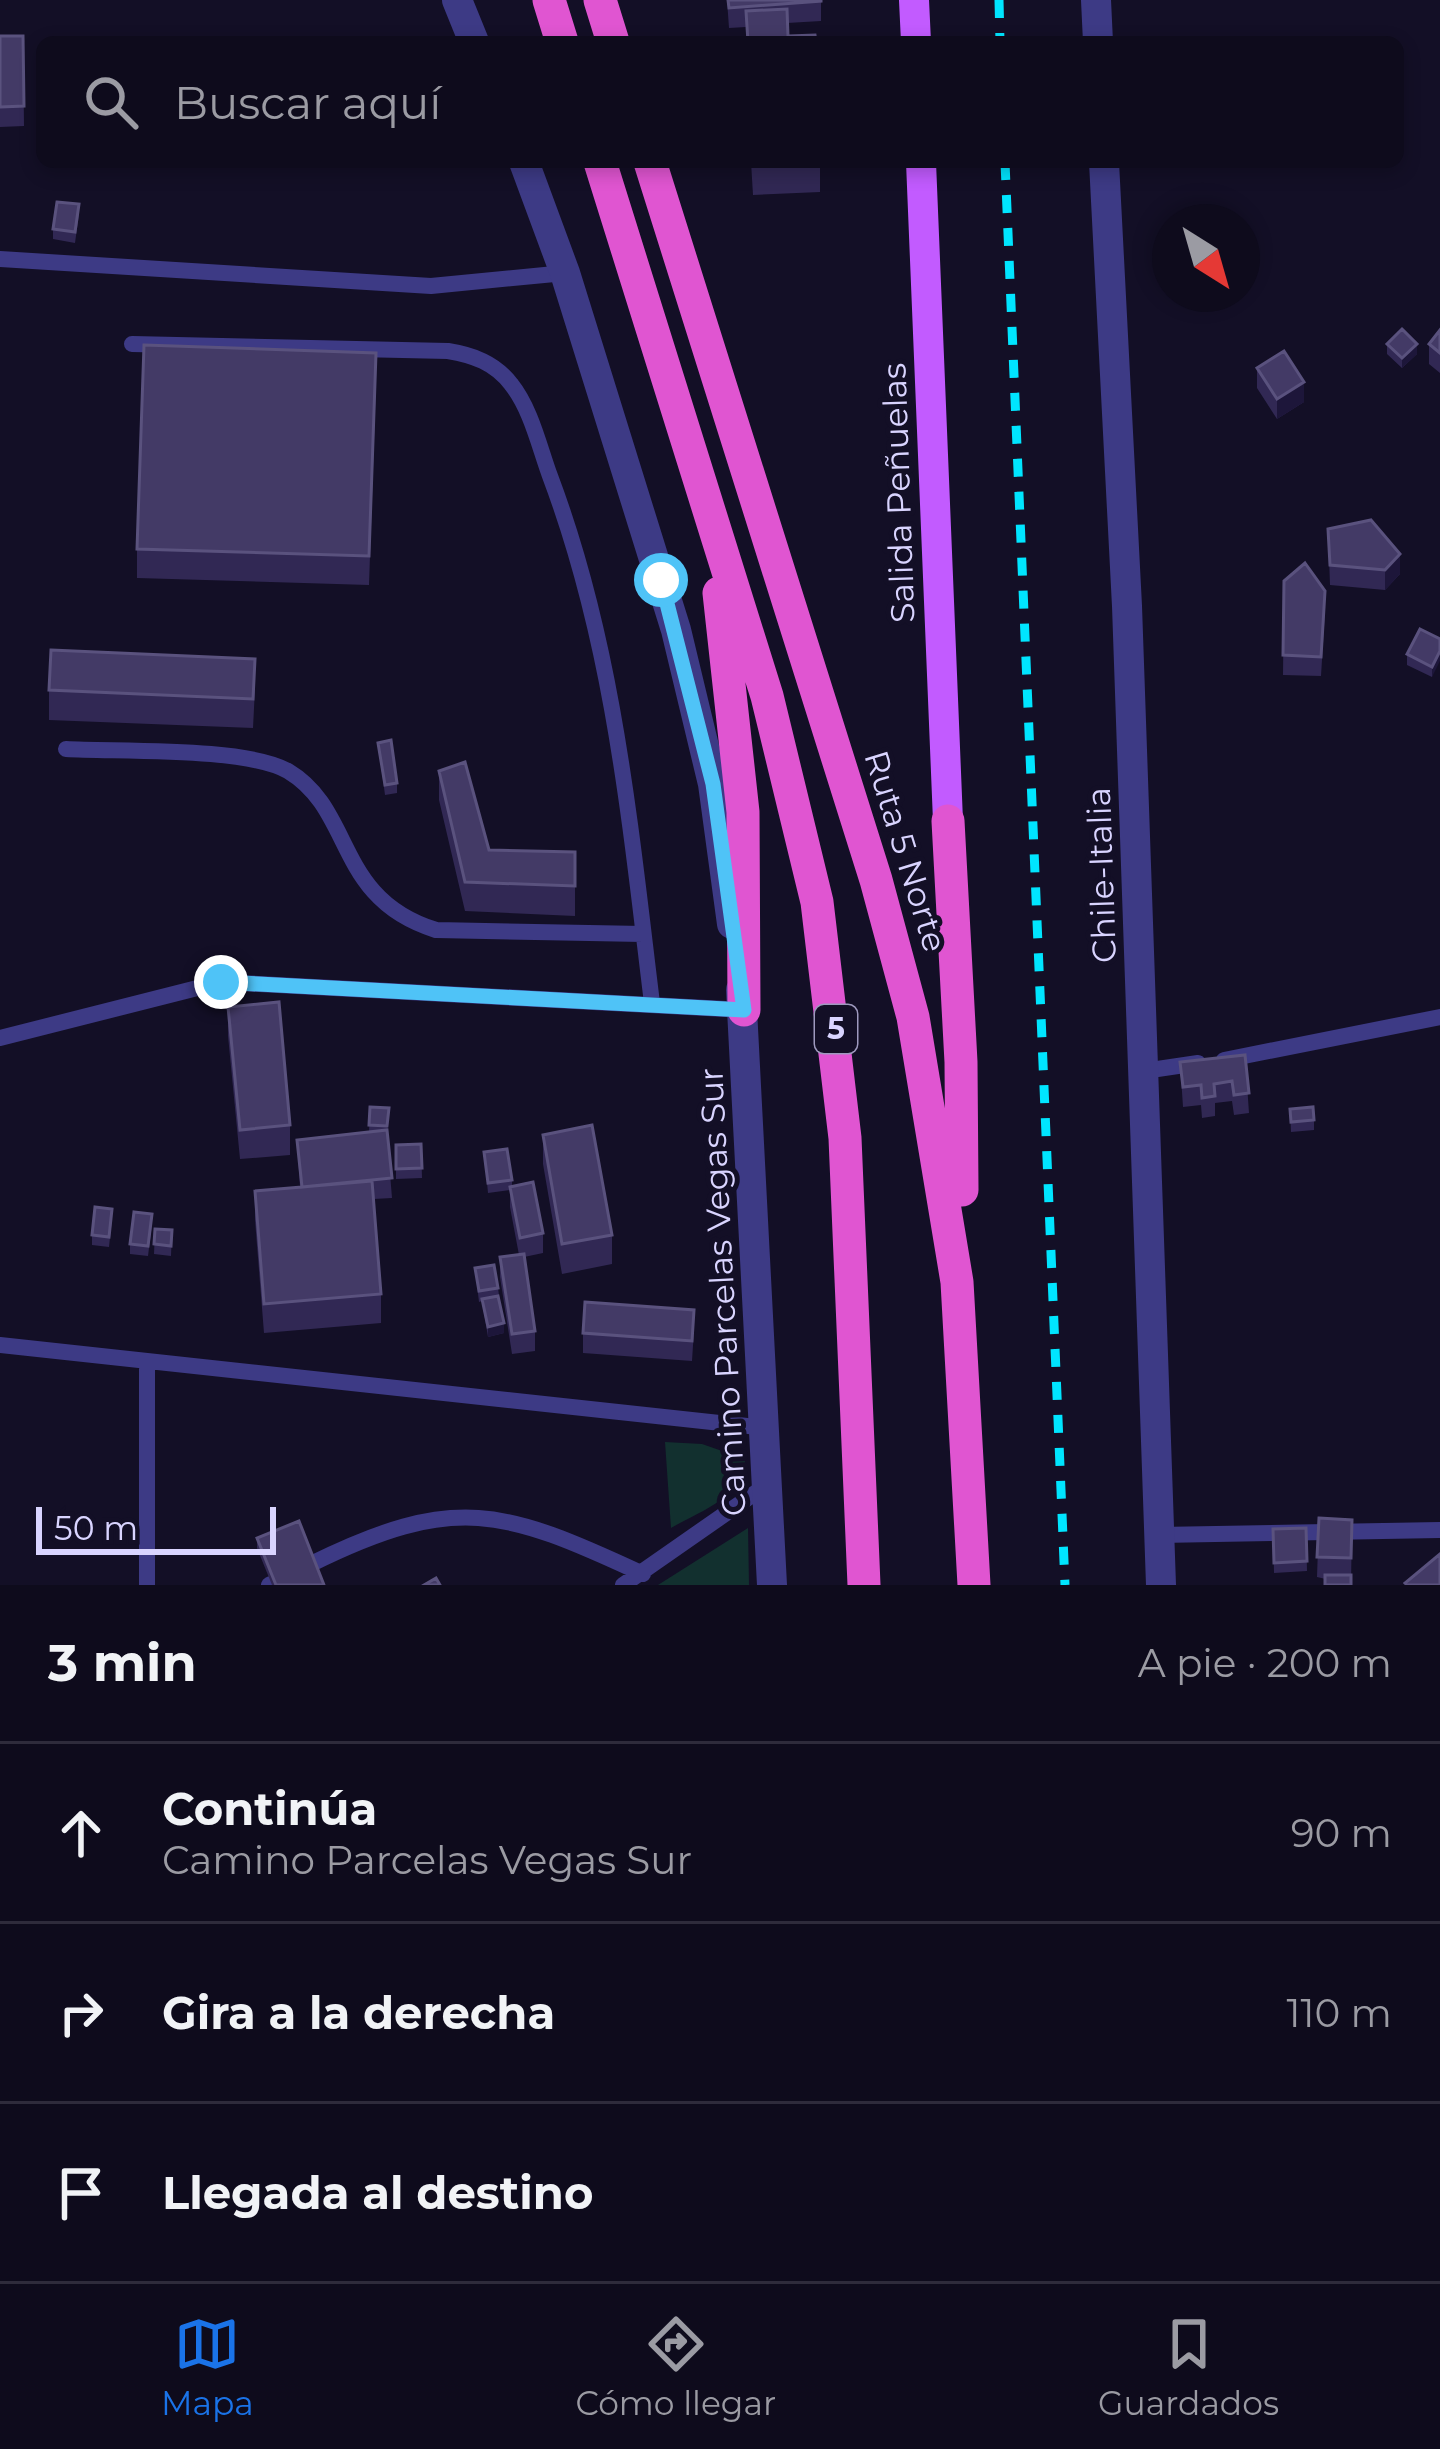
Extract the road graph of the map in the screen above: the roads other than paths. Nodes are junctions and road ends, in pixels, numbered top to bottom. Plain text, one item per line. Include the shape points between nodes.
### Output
1 (457, 0) edge
2 (549, 0) edge
3 (600, 0) edge
4 (914, 0) edge
5 (1096, 0) edge
6 (472, 36) edge
7 (560, 36) edge
8 (611, 36) edge
9 (916, 36) edge
10 (1098, 36) edge
11 (526, 168) edge
12 (602, 168) edge
13 (652, 168) edge
14 (921, 168) edge
15 (1104, 168) edge
16 (0, 259) edge
17 (565, 273) junction
18 (132, 344) dead end
19 (703, 490) junction
20 (66, 749) dead end
21 (948, 820) joint
22 (643, 934) junction
23 (652, 1003) junction
24 (744, 1010) junction
25 (1440, 1017) edge
26 (0, 1038) edge
27 (1144, 1071) junction
28 (957, 1282) junction
29 (0, 1345) edge
30 (147, 1363) junction
31 (767, 1428) junction
32 (769, 1484) junction
33 (1440, 1530) edge
34 (1159, 1535) junction
35 (311, 1564) edge
36 (644, 1574) junction
37 (147, 1585) edge
38 (623, 1585) edge
39 (772, 1585) edge
40 (864, 1585) edge
41 (974, 1585) edge
42 (1161, 1585) edge

1 - 6 street
2 - 7 highway
3 - 8 highway
4 - 9 main road
5 - 10 street
11 - 17 street, Camino Parcelas Vegas Sur
12 - 19 highway, 5
13 - 28 highway, Ruta 5 Norte via 891,933 931,1102
14 - 21 main road, Salida Peñuelas
15 - 27 street, Chile-Italia
16 - 17 lane via 431,286
17 - 24 street, Camino Parcelas Vegas Sur via 676,630 713,784
18 - 22 lane via 448,351 484,361 512,385 555,488 601,643
19 - 24 highway via 739,760
19 - 40 highway, 5 via 783,754 826,951 845,1138
20 - 22 lane via 250,759 284,769 310,790 372,892 436,930
21 - 28 highway via 961,1062
22 - 23 lane
23 - 24 lane
23 - 26 lane via 221,982
24 - 31 street, Camino Parcelas Vegas Sur
25 - 27 lane
27 - 34 street, Chile-Italia
28 - 41 highway, Ruta 5 Norte
29 - 30 lane
30 - 31 lane
30 - 37 lane
31 - 32 street, Camino Parcelas Vegas Sur
32 - 36 lane
32 - 39 street, Camino Parcelas Vegas Sur
33 - 34 lane
34 - 42 street, Chile-Italia
35 - 36 lane via 407,1522 466,1516 544,1528
36 - 38 lane

